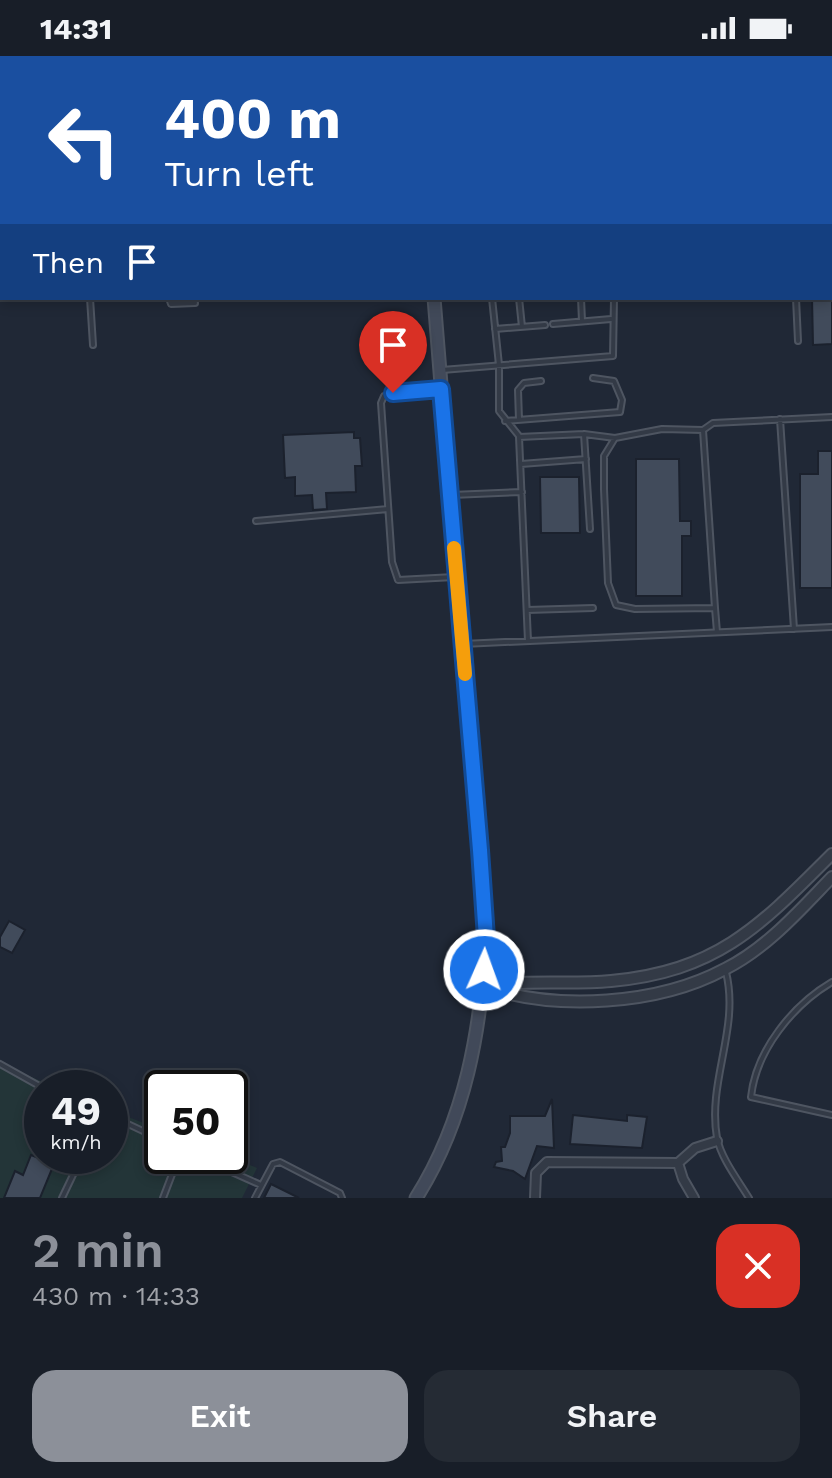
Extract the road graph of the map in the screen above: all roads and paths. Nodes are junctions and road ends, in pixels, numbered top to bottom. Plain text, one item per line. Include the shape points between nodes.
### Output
1 (90, 300) edge
2 (170, 300) edge
3 (434, 300) edge
4 (492, 300) edge
5 (519, 300) edge
6 (581, 300) edge
7 (614, 300) edge
8 (796, 300) edge
9 (195, 303) dead end
10 (611, 319) junction
11 (582, 321) junction
12 (553, 324) dead end
13 (545, 325) dead end
14 (522, 327) junction
15 (495, 329) junction
16 (798, 341) dead end
17 (93, 345) dead end
18 (499, 365) junction
19 (440, 370) junction
20 (593, 378) dead end
21 (541, 381) dead end
22 (441, 389) junction
23 (832, 417) edge
24 (780, 419) junction
25 (519, 420) junction
26 (505, 421) junction
27 (703, 430) junction
28 (584, 434) junction
29 (519, 437) junction
30 (615, 438) junction
31 (586, 459) junction
32 (521, 464) junction
33 (522, 492) junction
34 (450, 495) junction
35 (388, 509) junction
36 (256, 521) dead end
37 (590, 529) dead end
38 (457, 577) junction
39 (593, 608) dead end
40 (715, 608) junction
41 (527, 610) junction
42 (832, 627) edge
43 (794, 629) junction
44 (717, 632) junction
45 (528, 641) junction
46 (463, 644) junction
47 (832, 854) edge
48 (832, 877) edge
49 (717, 954) junction
50 (725, 970) junction
51 (832, 982) edge
52 (483, 987) junction
53 (0, 1064) edge
54 (24, 1077) edge
55 (832, 1115) edge
56 (717, 1141) junction
57 (678, 1163) junction
58 (73, 1174) edge
59 (172, 1174) edge
60 (236, 1174) edge
61 (261, 1185) junction
62 (62, 1198) edge
63 (163, 1198) edge
64 (255, 1198) edge
65 (342, 1198) edge
66 (416, 1198) edge
67 (535, 1198) edge
68 (694, 1198) edge
69 (749, 1198) edge

1 - 17 lane
2 - 9 lane
3 - 19 main road
4 - 15 lane
5 - 14 lane
6 - 11 lane
7 - 10 lane
8 - 16 lane
10 - 11 lane
10 - 18 lane via 613,356
11 - 12 lane
13 - 14 lane
14 - 15 lane
15 - 18 lane
18 - 19 lane
18 - 26 lane via 499,411
19 - 22 main road
20 - 25 lane via 614,381 619,387 620,412
21 - 25 lane via 524,383 518,390
22 - 34 main road
22 - 35 lane via 384,396
23 - 24 lane
24 - 27 lane via 713,423
24 - 43 lane
25 - 26 lane
26 - 29 lane
27 - 30 lane via 662,429
27 - 40 lane
28 - 29 lane
28 - 30 lane
28 - 31 lane
29 - 32 lane
30 - 40 lane via 604,456 604,489 608,583 616,605
31 - 32 lane
31 - 37 lane
32 - 33 lane
33 - 34 lane
33 - 41 lane
34 - 38 main road
35 - 36 lane
35 - 38 lane via 398,580
38 - 46 main road
39 - 41 lane
40 - 44 lane
41 - 45 lane
42 - 43 lane
43 - 44 lane
44 - 45 lane
45 - 46 lane
46 - 52 main road via 486,938
47 - 49 street via 782,904
48 - 50 street via 794,917
49 - 50 street
49 - 52 street via 676,971 611,981 517,981
50 - 52 street via 681,988 612,999 516,998
50 - 56 lane via 731,1007 714,1098
51 - 55 lane via 813,994 776,1036 751,1097
52 - 66 main road via 471,1062 454,1122
53 - 54 lane
56 - 57 street via 695,1148
56 - 69 lane
57 - 67 street via 547,1162 536,1173
57 - 68 street
58 - 62 lane
59 - 63 lane
60 - 61 lane
61 - 64 lane
61 - 65 lane via 273,1164 280,1162

